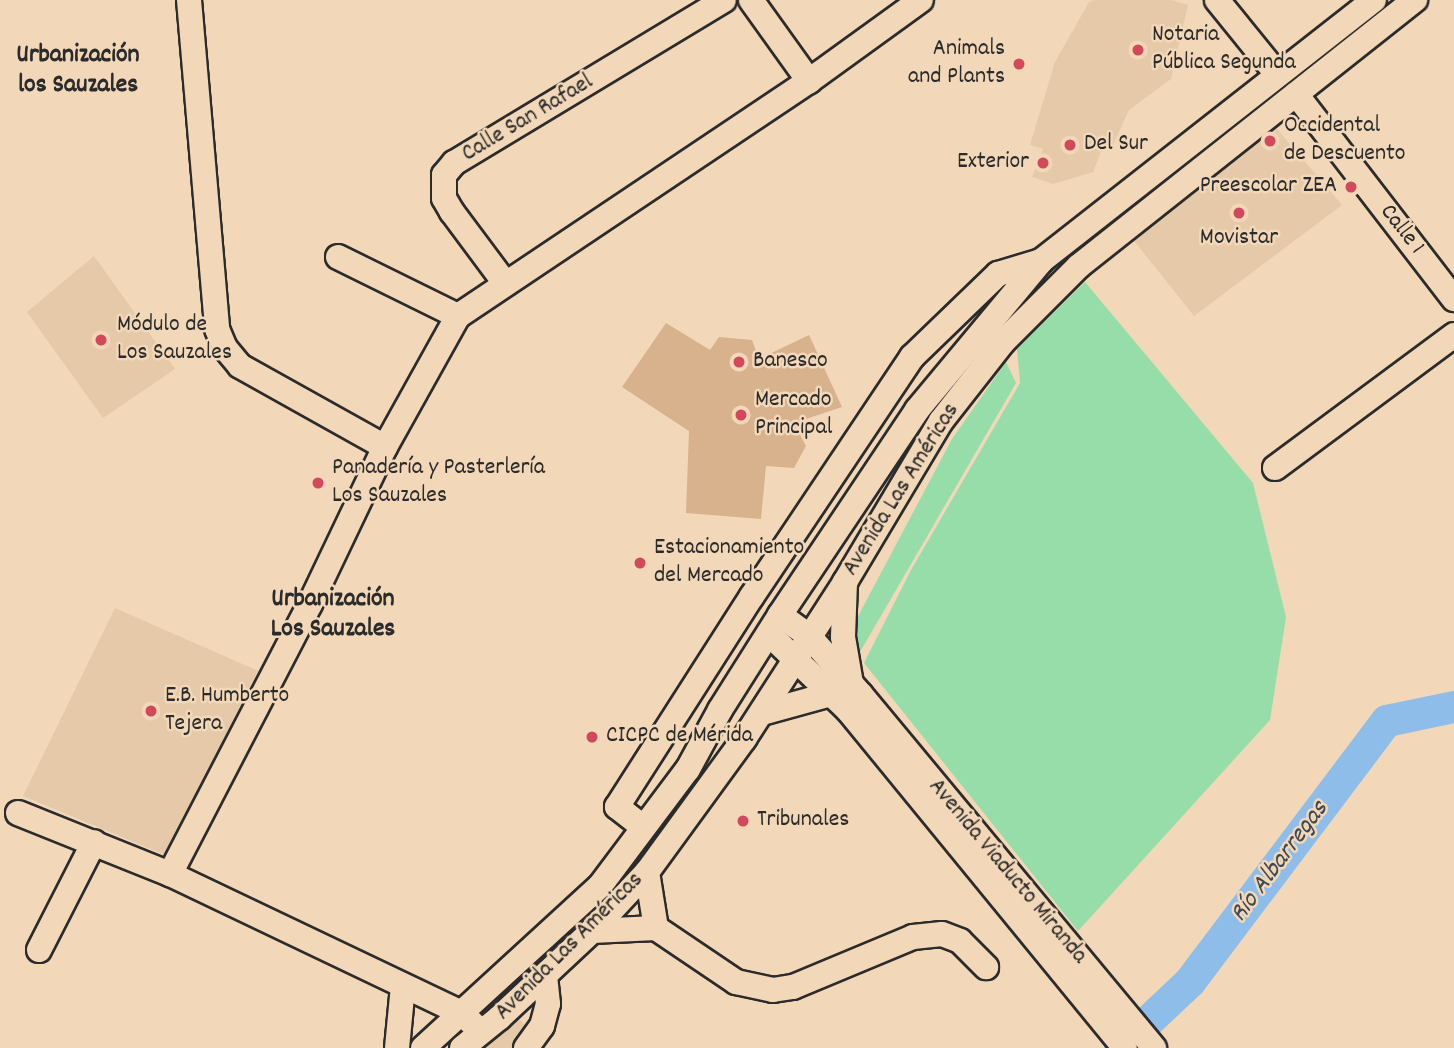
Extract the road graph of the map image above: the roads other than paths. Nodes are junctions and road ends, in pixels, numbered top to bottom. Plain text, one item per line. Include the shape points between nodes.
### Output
1 (190, 0) edge
2 (724, 0) edge
3 (751, 0) edge
4 (920, 0) edge
5 (1217, 0) edge
6 (1374, 0) edge
7 (1415, 0) edge
8 (695, 8) edge
9 (1277, 74) junction
10 (809, 81) junction
11 (1297, 94) junction
12 (338, 257) dead end
13 (1041, 261) junction
14 (505, 283) junction
15 (1454, 299) edge
16 (458, 316) junction
17 (1454, 335) edge
18 (896, 382) junction
19 (923, 403) junction
20 (385, 447) junction
21 (1275, 468) dead end
22 (845, 582) junction
23 (774, 625) junction
24 (809, 636) junction
25 (797, 659) junction
26 (848, 696) junction
27 (686, 704) junction
28 (762, 713) junction
29 (714, 721) junction
30 (19, 813) dead end
31 (643, 827) junction
32 (94, 842) junction
33 (647, 872) junction
34 (170, 874) junction
35 (656, 928) junction
36 (593, 931) junction
37 (39, 950) dead end
38 (986, 967) dead end
39 (545, 975) junction
40 (403, 986) junction
41 (463, 1014) junction
42 (481, 1032) junction
43 (397, 1048) edge
44 (423, 1048) edge
45 (462, 1048) edge
46 (526, 1048) edge
47 (1125, 1048) edge
48 (1154, 1048) edge

1 - 20 street via 218,329 225,348 240,366
2 - 8 street, Calle San Rafael
3 - 10 street
4 - 10 street
5 - 9 street
6 - 9 street, Avenida Las Américas
7 - 11 street, Avenida Las Américas
8 - 14 street, Calle San Rafael via 454,163 444,175 444,198
9 - 13 street, Avenida Las Américas
10 - 14 street
11 - 15 street, Calle 1
11 - 22 street, Avenida Las Américas via 1079,266 1003,342 941,421
12 - 16 street
13 - 18 street via 998,274 912,357
13 - 19 street, Avenida Las Américas
14 - 16 street
16 - 20 street
17 - 21 street
18 - 19 street
18 - 27 street via 752,596
19 - 23 street, Avenida Las Américas
20 - 34 street via 310,604
22 - 24 street, Avenida Las Américas
22 - 26 street
23 - 24 street
23 - 25 street
23 - 29 street, Avenida Las Américas
24 - 25 street, Avenida Las Américas
24 - 26 street
25 - 26 street
25 - 28 street, Avenida Las Américas
26 - 28 street
26 - 47 street, Avenida Viaducto Miranda
26 - 48 street, Avenida Viaducto Miranda
27 - 29 street
27 - 31 street via 618,807
28 - 33 street, Avenida Las Américas
29 - 31 street, Avenida Las Américas via 688,769
30 - 32 street
31 - 41 street, Avenida Las Américas via 600,886
32 - 34 street
32 - 37 street
33 - 35 street
33 - 36 street, Avenida Las Américas
34 - 40 street
35 - 36 street
35 - 38 street via 736,982 753,988 793,987 913,937 942,933 960,941
36 - 39 street, Avenida Las Américas
39 - 42 street, Avenida Las Américas
39 - 46 street via 548,1004 542,1026
40 - 41 street
40 - 43 street
41 - 42 street
41 - 44 street, Avenida Las Américas
42 - 45 street, Avenida Las Américas

